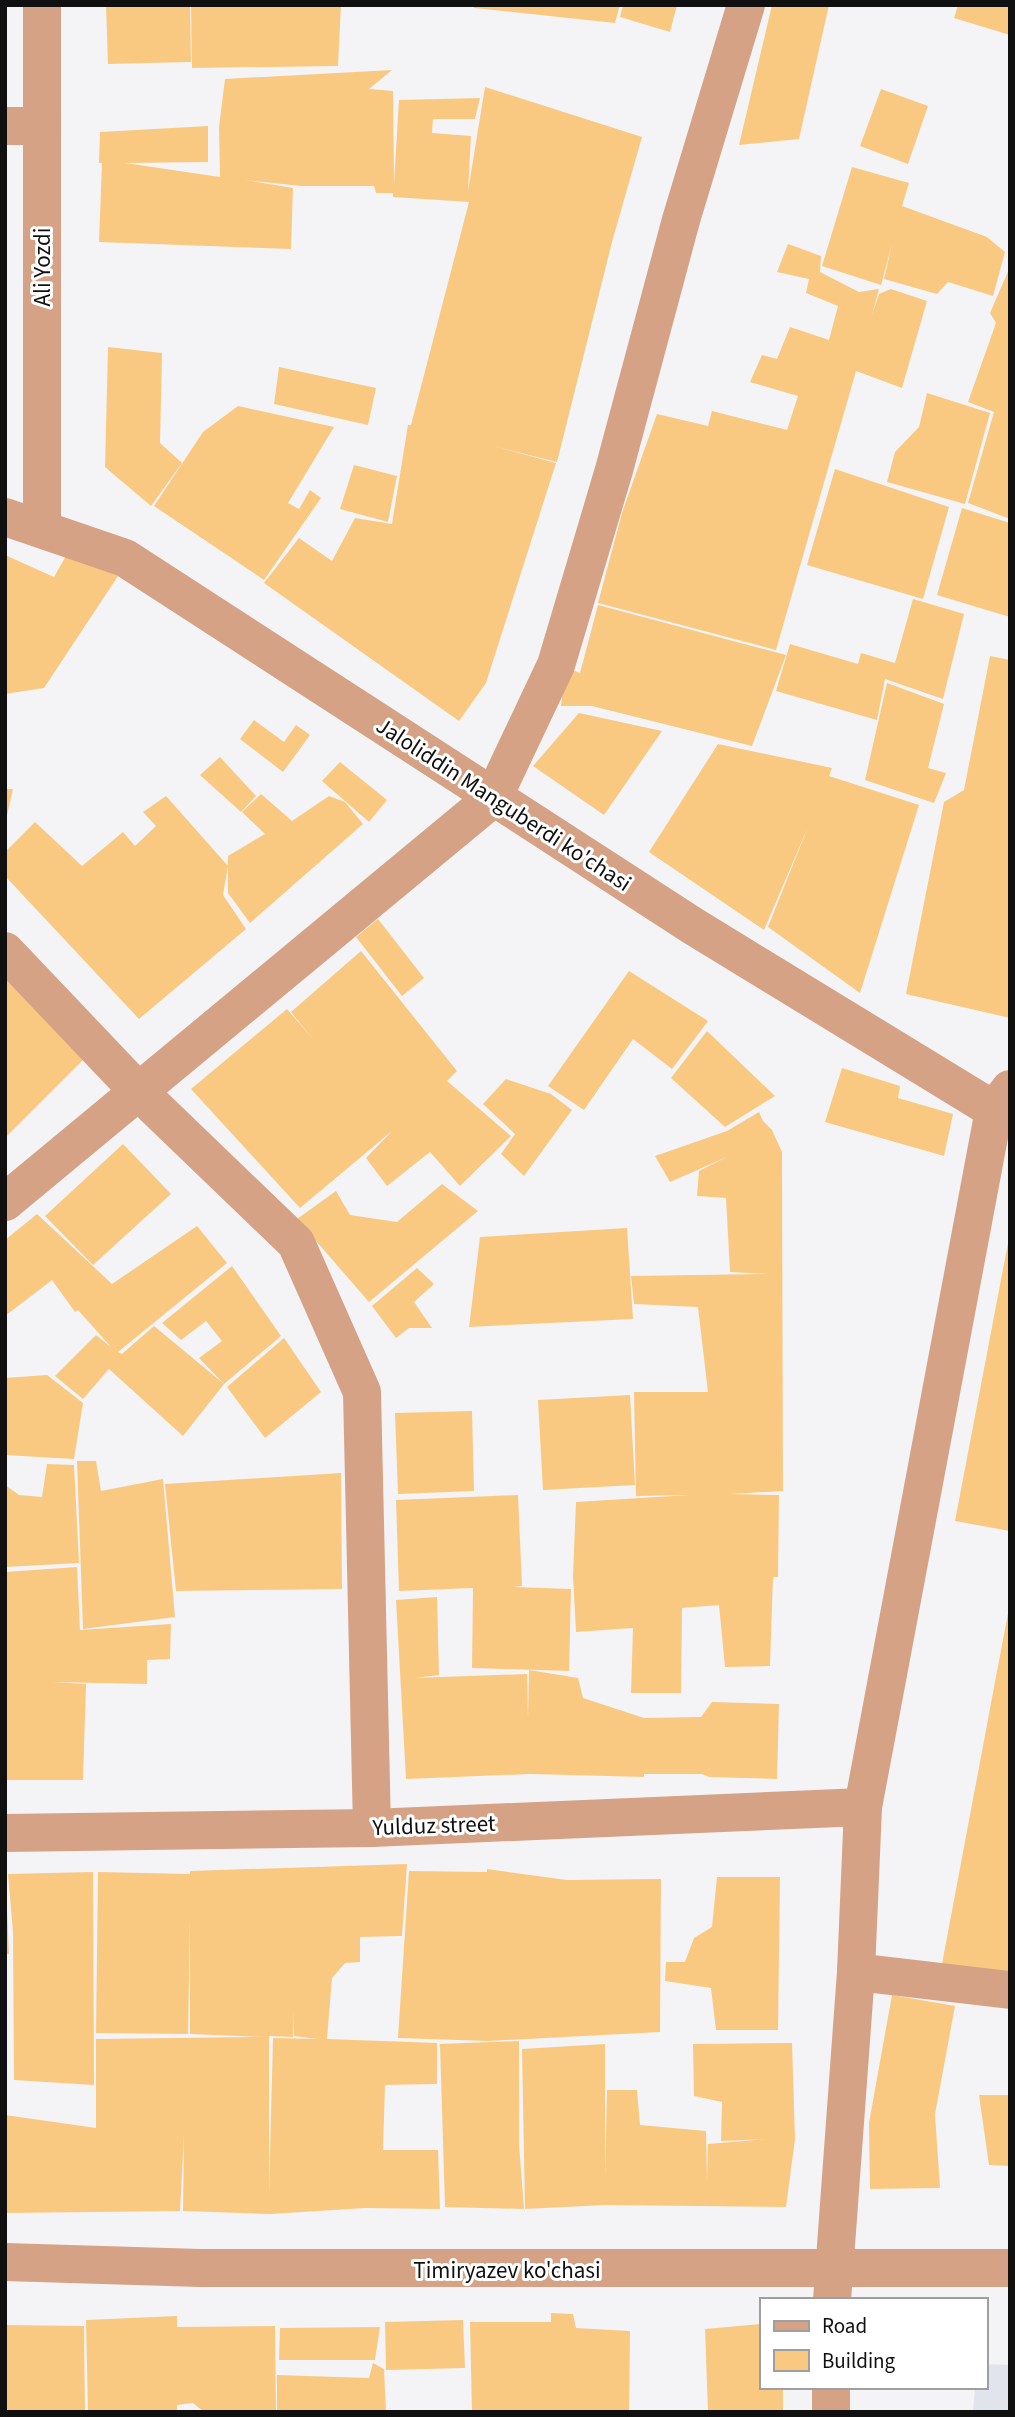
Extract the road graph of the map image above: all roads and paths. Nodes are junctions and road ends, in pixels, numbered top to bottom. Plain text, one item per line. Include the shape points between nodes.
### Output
1 (42, 5) edge
2 (746, 5) edge
3 (24, 126) edge
4 (5, 517) edge
5 (42, 529) junction
6 (493, 798) junction
7 (5, 951) edge
8 (139, 1092) junction
9 (1002, 1100) edge
10 (5, 1202) edge
11 (863, 1807) junction
12 (372, 1828) junction
13 (5, 1833) edge
14 (856, 1972) junction
15 (1010, 1990) edge
16 (5, 2262) edge
17 (1010, 2268) edge
18 (832, 2285) edge
19 (831, 2389) edge
20 (831, 2412) edge

1 - 3 street, Ali Yozdi
2 - 6 street via 556,665
3 - 5 street, Ali Yozdi
4 - 5 street, Jaloliddin Manguberdi ko'chasi
5 - 6 street, Jaloliddin Manguberdi ko'chasi via 125,558
6 - 8 street
6 - 9 street, Jaloliddin Manguberdi ko'chasi via 693,926
7 - 8 street
8 - 10 street
8 - 12 street via 296,1243 362,1392
9 - 11 street
11 - 12 street, Yulduz street
11 - 14 street
12 - 13 street, Yulduz street
14 - 15 street
14 - 18 street
16 - 18 street, Timiryazev ko'chasi
17 - 18 street, Timiryazev ko'chasi
19 - 20 street

